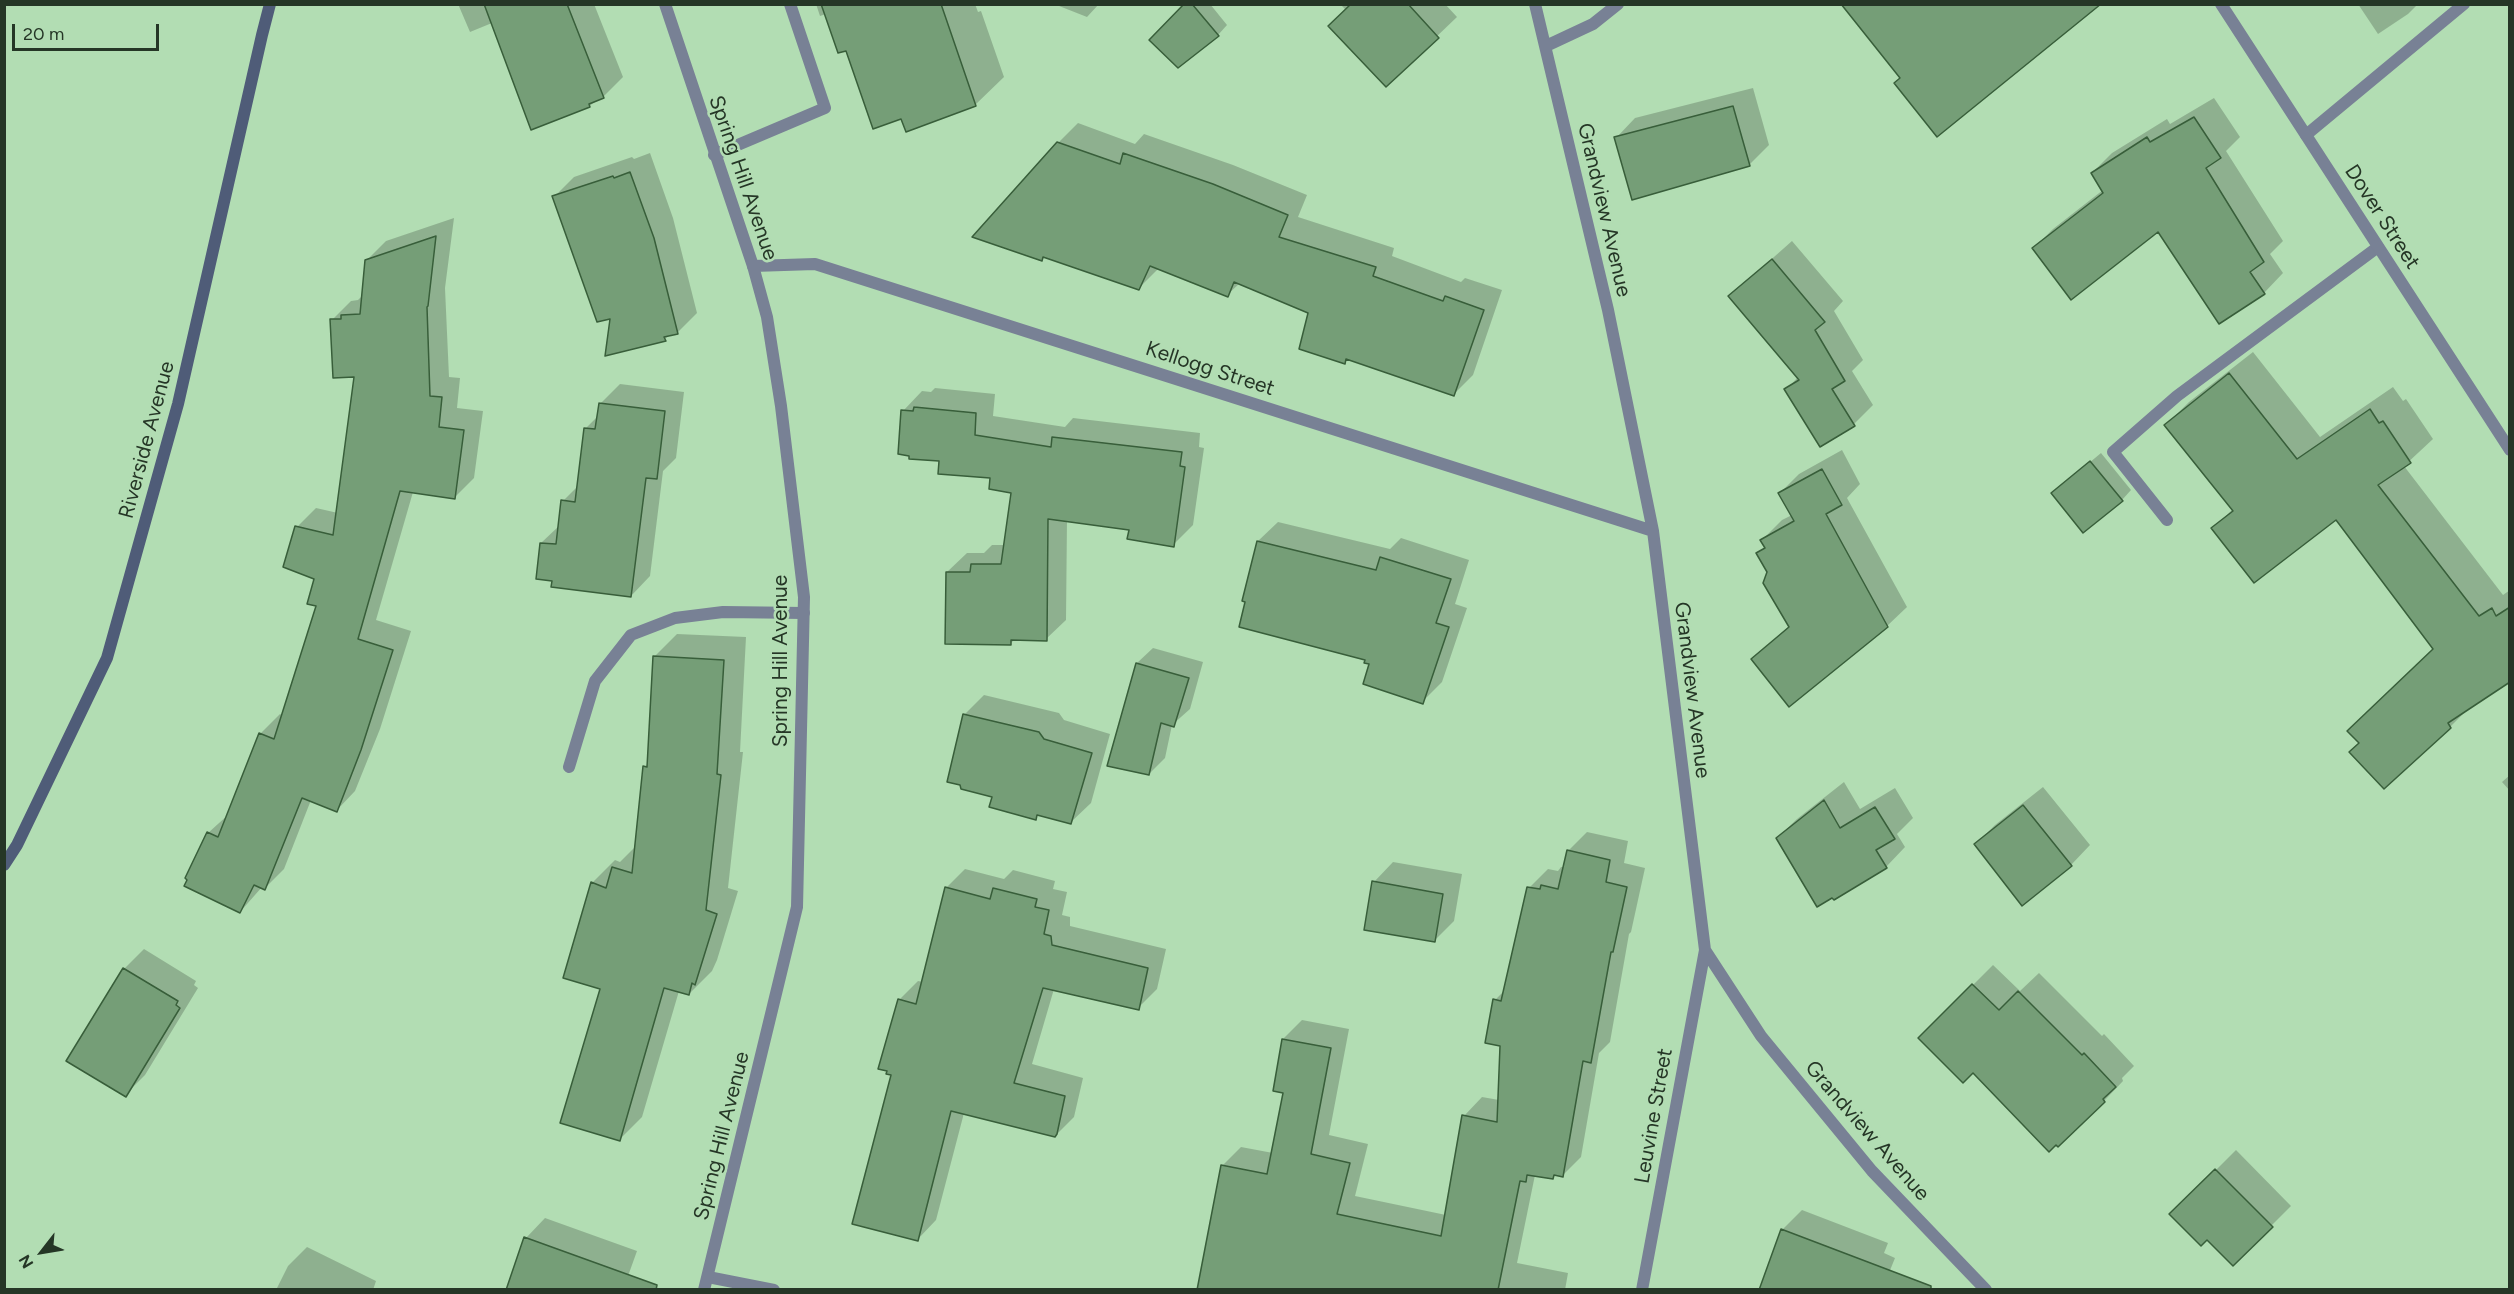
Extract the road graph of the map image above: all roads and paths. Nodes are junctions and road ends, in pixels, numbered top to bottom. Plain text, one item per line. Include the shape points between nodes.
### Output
1 (270, 4) edge
2 (665, 4) edge
3 (790, 4) edge
4 (1535, 4) edge
5 (1618, 4) edge
6 (2222, 4) edge
7 (2464, 4) edge
8 (1546, 46) junction
9 (2306, 135) junction
10 (714, 155) junction
11 (2378, 247) junction
12 (753, 266) junction
13 (2510, 450) edge
14 (2168, 520) dead end
15 (1653, 531) junction
16 (804, 613) junction
17 (569, 767) dead end
18 (4, 865) edge
19 (1705, 950) junction
20 (708, 1277) junction
21 (704, 1290) edge
22 (774, 1290) edge
23 (1642, 1290) edge
24 (1986, 1290) edge

1 - 18 main road, Riverside Avenue via 178,404 108,658
2 - 10 street, Spring Hill Avenue
3 - 10 street via 825,108
4 - 8 street, Grandview Avenue
5 - 8 street via 1593,24
6 - 9 street, Dover Street
7 - 9 street
8 - 15 street, Grandview Avenue via 1608,310
9 - 11 street, Dover Street
10 - 12 street, Spring Hill Avenue
11 - 13 street, Dover Street
11 - 14 street via 2177,396 2114,452
12 - 15 street, Kellogg Street via 815,264
12 - 16 street, Spring Hill Avenue via 767,317 782,406
15 - 19 street, Grandview Avenue
16 - 17 street via 704,614 675,618 631,635 595,681
16 - 20 street, Spring Hill Avenue via 798,907
19 - 23 street, Leuvine Street
19 - 24 street, Grandview Avenue via 1761,1036 1865,1163
20 - 21 street, Spring Hill Avenue
20 - 22 street

